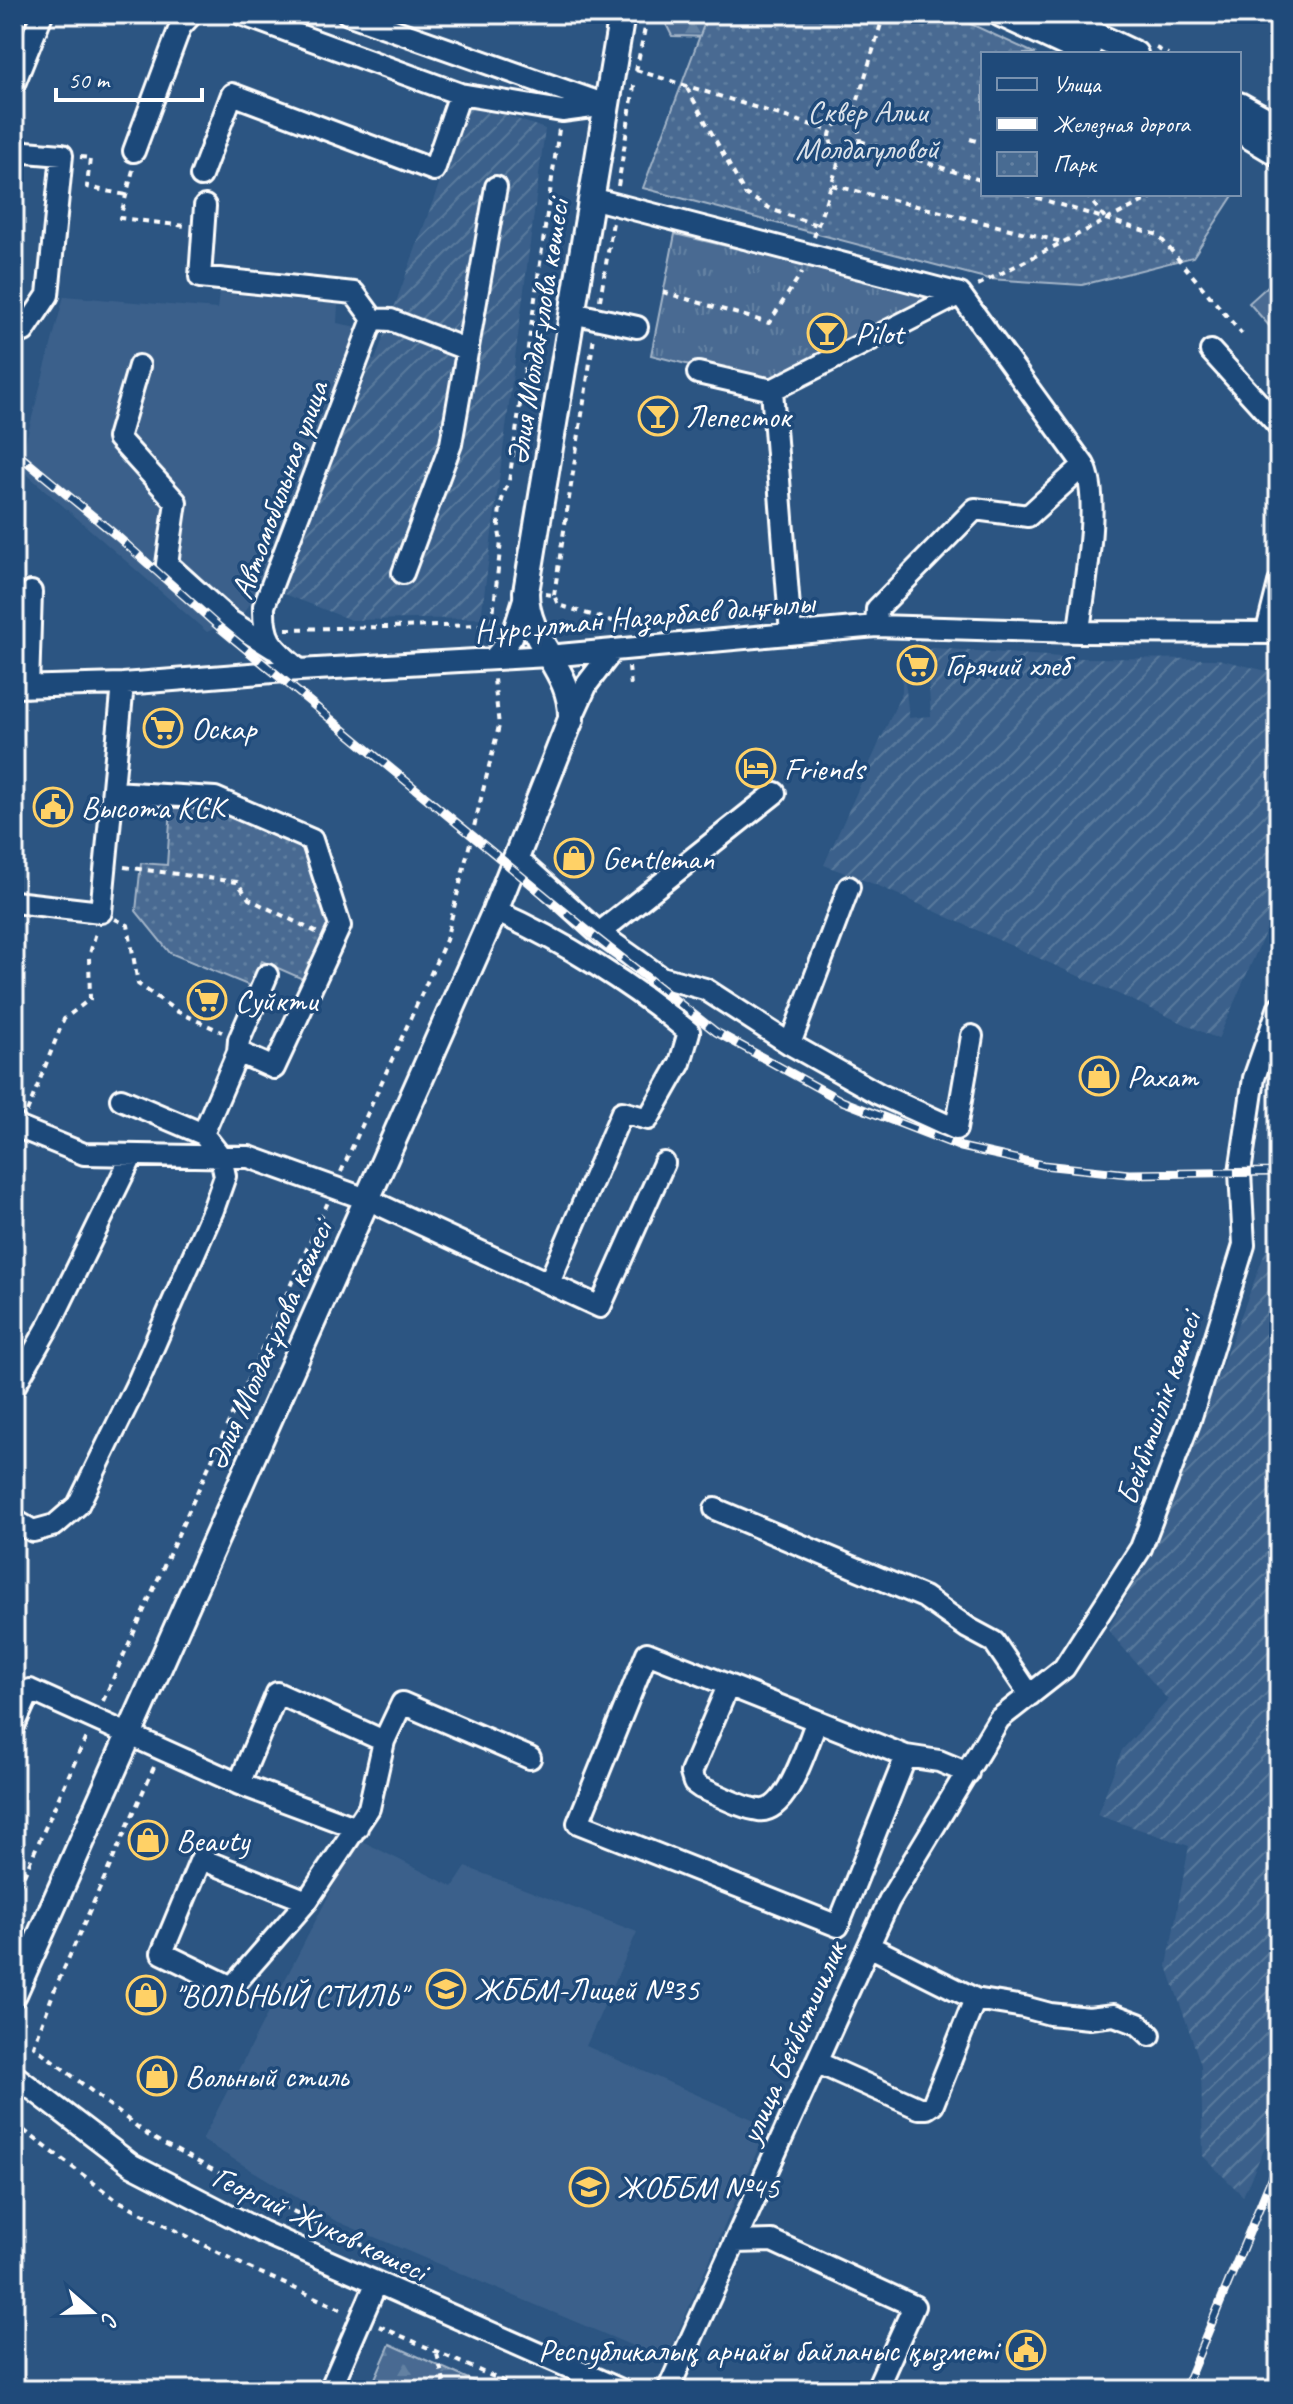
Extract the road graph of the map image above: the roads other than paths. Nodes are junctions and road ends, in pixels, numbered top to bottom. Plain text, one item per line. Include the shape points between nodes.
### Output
1 (42, 14) edge
2 (192, 14) edge
3 (241, 14) edge
4 (348, 14) edge
5 (622, 14) edge
6 (1001, 14) edge
7 (1051, 14) edge
8 (1084, 52) edge
9 (1131, 52) edge
10 (14, 84) edge
11 (460, 94) junction
12 (607, 105) junction
13 (1241, 106) edge
14 (1279, 127) edge
15 (1241, 131) edge
16 (14, 151) edge
17 (1279, 154) edge
18 (134, 157) road end
19 (201, 176) dead end
20 (496, 187) dead end
21 (591, 198) junction
22 (205, 206) dead end
23 (960, 294) junction
24 (572, 313) junction
25 (373, 319) junction
26 (637, 327) dead end
27 (14, 330) edge
28 (468, 350) junction
29 (1211, 351) dead end
30 (139, 366) dead end
31 (698, 373) dead end
32 (772, 390) junction
33 (1279, 426) edge
34 (1084, 465) junction
35 (403, 573) dead end
36 (1279, 583) edge
37 (31, 592) dead end
38 (526, 592) junction
39 (876, 626) junction
40 (1079, 632) junction
41 (1273, 632) edge
42 (791, 634) junction
43 (274, 649) junction
44 (620, 649) junction
45 (548, 656) junction
46 (493, 659) junction
47 (299, 670) junction
48 (123, 684) junction
49 (21, 687) edge
50 (571, 719) junction
51 (113, 792) junction
52 (775, 793) dead end
53 (517, 859) junction
54 (849, 887) dead end
55 (14, 902) edge
56 (495, 911) junction
57 (599, 933) junction
58 (267, 975) dead end
59 (1279, 1007) edge
60 (972, 1036) dead end
61 (790, 1044) junction
62 (239, 1046) junction
63 (121, 1099) dead end
64 (17, 1126) edge
65 (203, 1134) junction
66 (132, 1156) junction
67 (221, 1157) junction
68 (664, 1163) dead end
69 (369, 1200) junction
70 (549, 1283) junction
71 (14, 1387) edge
72 (715, 1509) dead end
73 (14, 1520) edge
74 (22, 1686) edge
75 (728, 1686) junction
76 (1030, 1695) junction
77 (817, 1721) junction
78 (14, 1726) edge
79 (128, 1735) junction
80 (384, 1741) junction
81 (906, 1756) junction
82 (530, 1758) dead end
83 (968, 1773) junction
84 (239, 1784) junction
85 (357, 1828) junction
86 (307, 1901) junction
87 (869, 1946) junction
88 (14, 1994) edge
89 (975, 1999) junction
90 (1150, 2035) dead end
91 (816, 2062) junction
92 (14, 2075) edge
93 (735, 2242) junction
94 (376, 2284) junction
95 (330, 2390) edge
96 (621, 2390) edge
97 (668, 2390) edge
98 (876, 2390) edge

1 - 10 street
2 - 18 street via 180,27
3 - 11 street
4 - 12 street
5 - 12 main road, Әлия Молдағұлова көшесі
6 - 8 main road
7 - 9 main road
11 - 12 street via 562,111
11 - 19 street via 434,170 232,94
12 - 21 main road, Әлия Молдағұлова көшесі
13 - 14 main road
15 - 17 main road
16 - 27 street via 62,155 48,295 24,331
20 - 28 street
21 - 23 street
21 - 24 main road, Әлия Молдағұлова көшесі
22 - 25 street via 200,277 354,293
23 - 32 street
23 - 34 street
24 - 26 street
24 - 38 main road, Әлия Молдағұлова көшесі
25 - 28 street via 391,320
25 - 43 street, Автомобильная улица via 264,606 264,629
28 - 35 street via 451,444
29 - 33 street
30 - 43 street via 118,438 176,502 167,564 230,621
31 - 32 street
32 - 42 street
34 - 39 street via 1028,516 975,509 877,609
34 - 40 street via 1091,478 1091,525
36 - 41 street
37 - 49 street
38 - 45 main road, Әлия Молдағұлова көшесі via 527,616
38 - 46 street via 512,637
39 - 40 street, Нұрсұлтан Назарбаев даңғылы
39 - 42 street, Нұрсұлтан Назарбаев даңғылы
40 - 41 street, Нұрсұлтан Назарбаев даңғылы
42 - 44 street, Нұрсұлтан Назарбаев даңғылы
43 - 47 street, Автомобильная улица
44 - 45 street, Нұрсұлтан Назарбаев даңғылы
44 - 50 street via 587,684
45 - 46 street, Нұрсұлтан Назарбаев даңғылы
45 - 50 main road, Әлия Молдағұлова көшесі via 569,694
46 - 47 street, Нұрсұлтан Назарбаев даңғылы
47 - 48 street, Нұрсұлтан Назарбаев даңғылы
48 - 49 street, Нұрсұлтан Назарбаев даңғылы
48 - 51 street
50 - 53 main road, Әлия Молдағұлова көшесі
51 - 55 street via 101,912
51 - 62 street via 215,798 312,840 340,926 274,1068
52 - 57 street
53 - 56 main road, Әлия Молдағұлова көшесі
53 - 57 street
54 - 61 street
56 - 69 main road, Әлия Молдағұлова көшесі
56 - 70 street via 651,1000 689,1032 680,1063 648,1119 622,1112
57 - 61 street via 661,977 705,989
58 - 62 street
59 - 76 street, Бейбітшілік көшесі via 1254,1078 1240,1172 1244,1245 1190,1420 1141,1548 1064,1668
60 - 61 street via 956,1129
62 - 65 street
63 - 65 street
64 - 66 street via 84,1154
65 - 67 street
66 - 67 street
66 - 71 street
67 - 69 street via 249,1157
67 - 73 street via 225,1176 213,1210 78,1505 55,1525 33,1531
68 - 70 street via 600,1307
69 - 70 street
69 - 79 main road, Әлия Молдағұлова көшесі
72 - 76 street via 924,1597 994,1642
74 - 78 street
74 - 79 street
75 - 77 street
75 - 77 street via 691,1773 701,1788 760,1810 771,1809 784,1799
75 - 81 street via 647,1653 578,1823 838,1926
76 - 83 street, Бейбітшілік көшесі via 999,1719
77 - 81 street
79 - 84 street
79 - 88 main road, Әлия Молдағұлова көшесі
80 - 82 street via 402,1703
80 - 84 street via 277,1693
80 - 85 street via 369,1808
81 - 83 street
83 - 87 street, улица Бейбитшилик via 889,1901
84 - 85 street
85 - 86 street
86 - 86 street via 232,1987 162,1953 201,1859
87 - 89 street
87 - 91 street, улица Бейбитшилик
89 - 90 street via 1050,2014 1114,2015
89 - 91 street via 927,2108
91 - 93 street, улица Бейбитшилик
92 - 94 street, Георгий Жуков көшесі via 132,2165
93 - 97 street, улица Бейбитшилик
93 - 98 street via 772,2241 914,2306
94 - 95 street
94 - 96 street, Георгий Жуков көшесі

